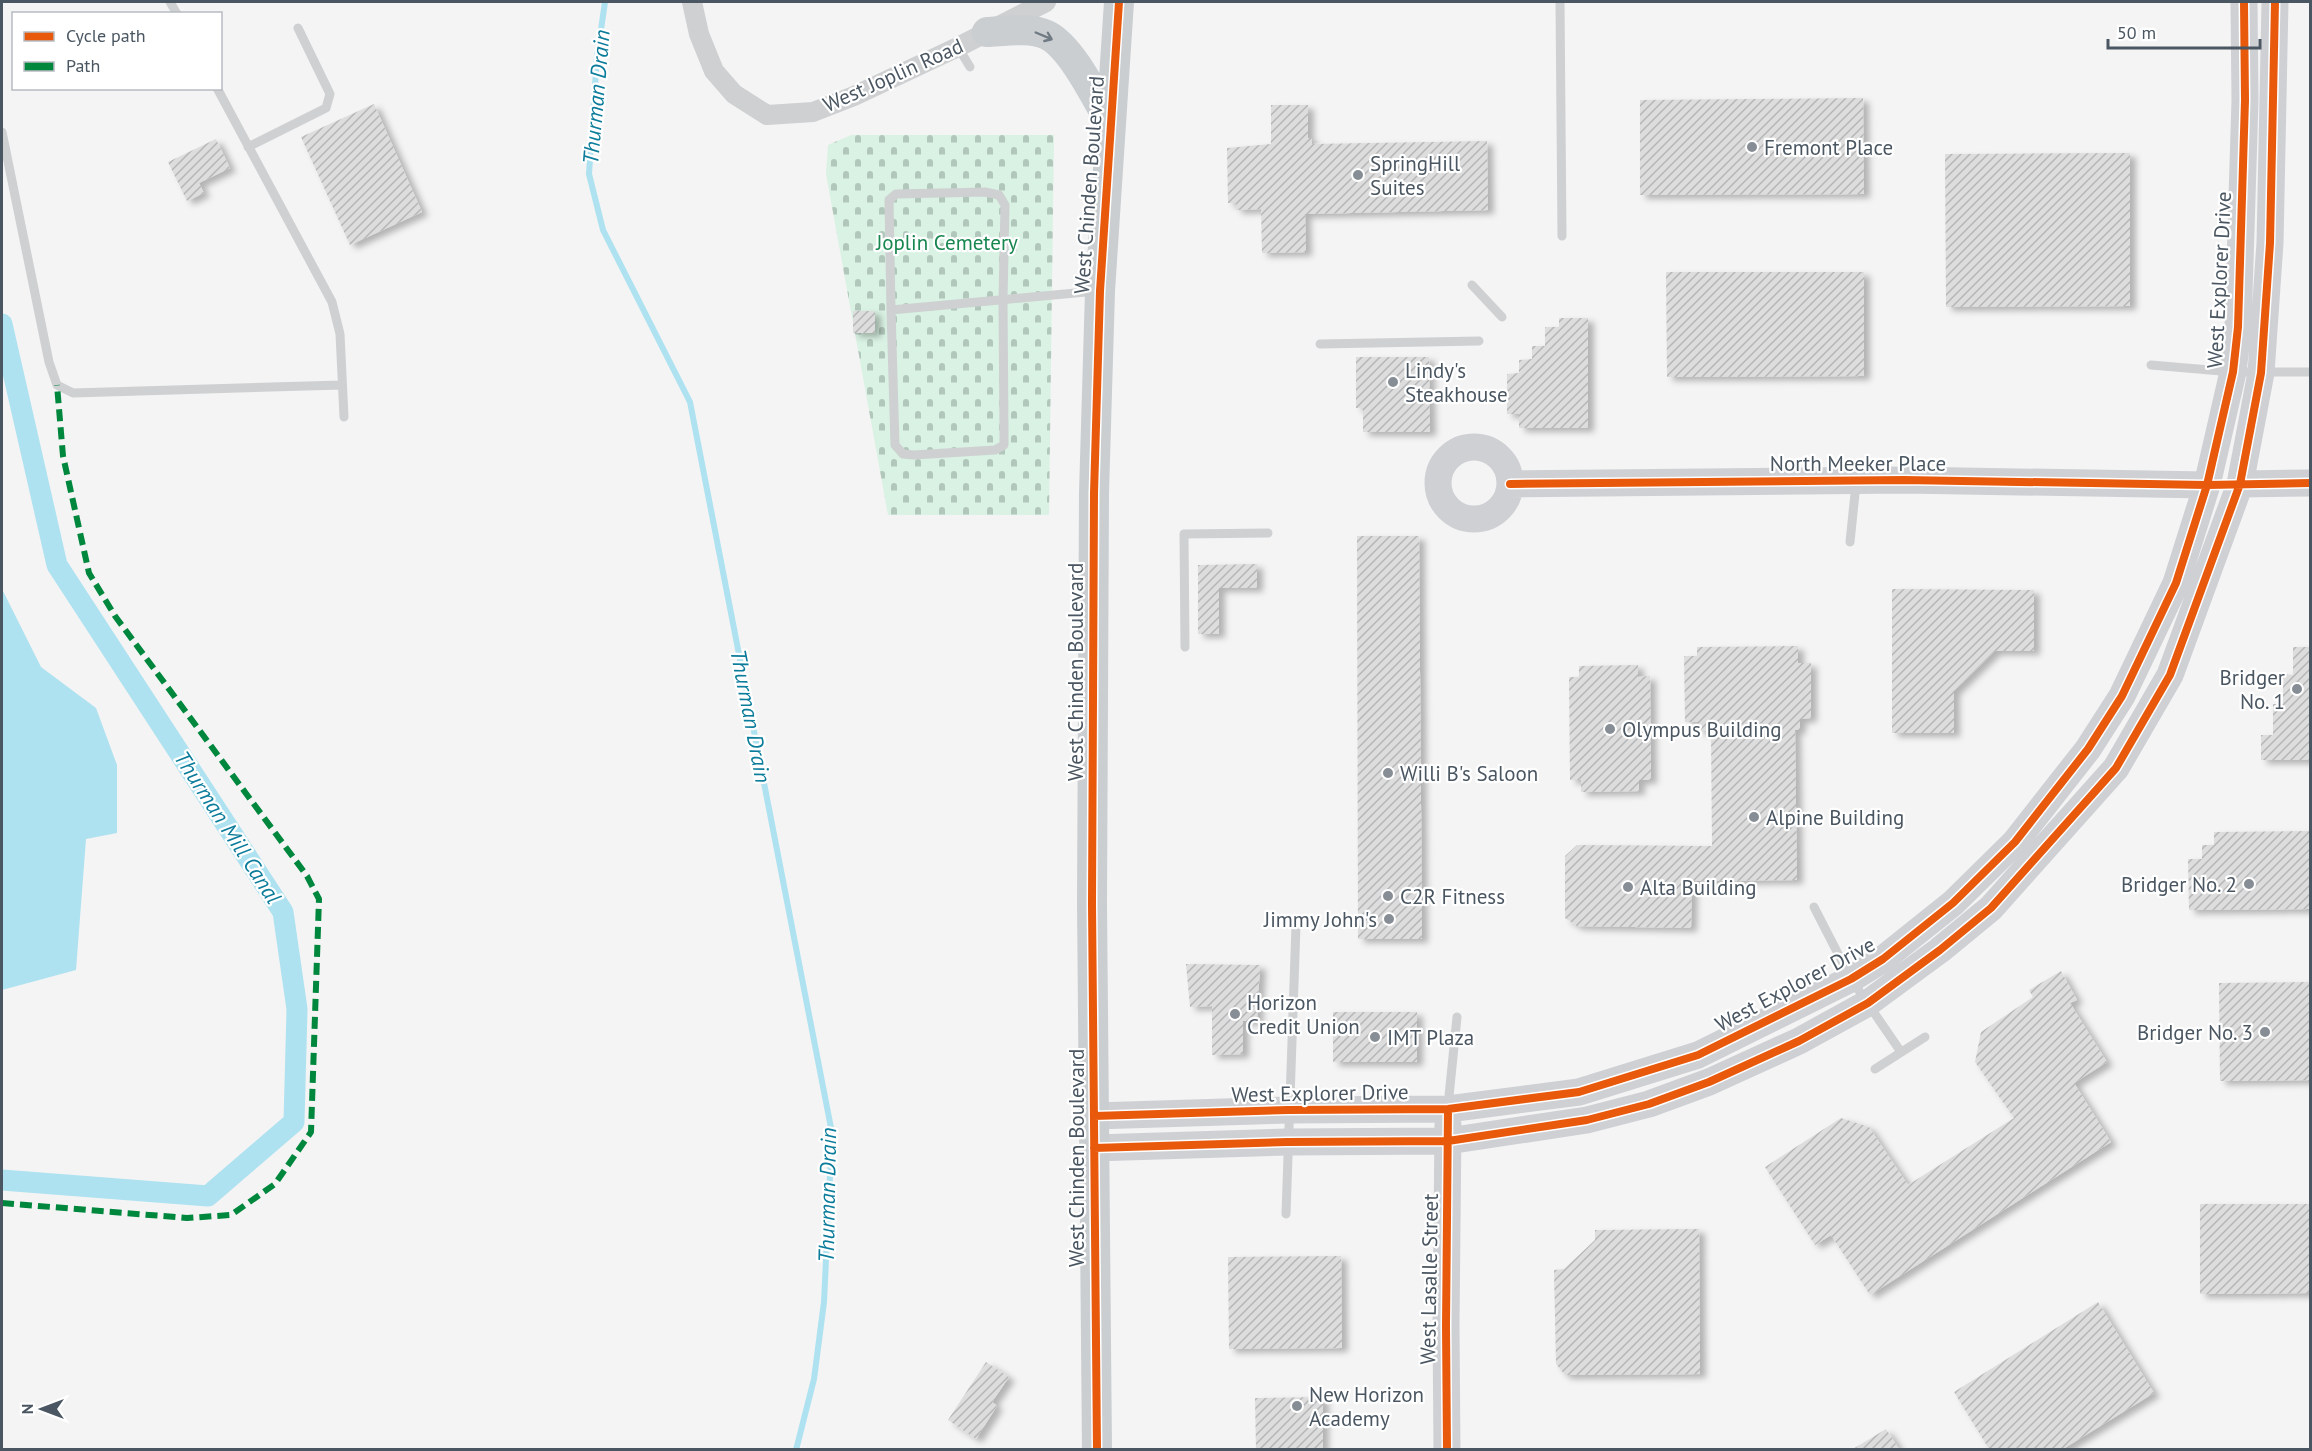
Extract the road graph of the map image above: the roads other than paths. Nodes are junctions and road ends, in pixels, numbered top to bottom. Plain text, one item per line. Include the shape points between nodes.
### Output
1 (692, 2) edge
2 (1046, 2) edge
3 (1119, 2) edge
4 (1560, 2) edge
5 (2244, 2) edge
6 (2275, 2) edge
7 (298, 28) dead end
8 (987, 32) junction
9 (958, 47) junction
10 (970, 67) dead end
11 (218, 90) edge
12 (1111, 124) junction
13 (2, 132) edge
14 (248, 147) junction
15 (1562, 236) dead end
16 (1472, 285) dead end
17 (1100, 291) junction
18 (1003, 300) junction
19 (891, 310) junction
20 (1502, 317) dead end
21 (1479, 341) dead end
22 (1320, 344) dead end
23 (2151, 365) dead end
24 (2233, 372) junction
25 (2310, 372) edge
26 (2262, 373) junction
27 (342, 385) junction
28 (344, 417) dead end
29 (1856, 480) junction
30 (2310, 483) edge
31 (1510, 484) dead end
32 (2240, 484) junction
33 (2207, 485) junction
34 (1268, 533) dead end
35 (1850, 542) dead end
36 (1185, 647) dead end
37 (1814, 907) dead end
38 (1296, 926) dead end
39 (1851, 979) junction
40 (1868, 1003) junction
41 (1457, 1017) dead end
42 (1925, 1037) dead end
43 (1901, 1052) junction
44 (1875, 1069) dead end
45 (1448, 1109) junction
46 (1288, 1110) junction
47 (1094, 1116) junction
48 (1448, 1141) junction
49 (1287, 1142) junction
50 (1094, 1148) junction
51 (1286, 1215) dead end
52 (1097, 1449) edge
53 (1447, 1449) edge

1 - 9 street, West Joplin Road via 699,34 714,71 734,94 767,115 813,112
2 - 8 street, West Joplin Road
3 - 12 main road, West Chinden Boulevard
4 - 15 lane
5 - 24 street, West Explorer Drive via 2245,100 2238,327
6 - 26 street via 2270,243
7 - 14 lane via 330,94 326,108
8 - 9 street, West Joplin Road
8 -> 12 main road via 1025,30 1047,35 1068,52
9 - 10 lane
11 - 14 lane
12 - 17 main road, West Chinden Boulevard
13 - 27 lane via 57,385 73,393
14 - 27 lane via 332,302 340,334
16 - 20 lane
17 - 18 lane
17 - 47 main road, West Chinden Boulevard via 1092,692
18 - 19 lane
18 - 19 lane via 1005,205 999,195 896,194 889,200
18 - 19 lane via 1004,445 995,450 914,455 903,454 896,445
21 - 22 lane
23 - 24 lane
24 - 26 lane
24 - 33 street, West Explorer Drive
25 - 26 lane
26 - 32 street
27 - 28 lane
29 - 31 street, North Meeker Place
29 - 33 street, North Meeker Place
29 - 35 lane
30 - 32 street
32 - 33 street
32 - 40 street via 2170,675 2116,768 1991,908
33 - 39 street, West Explorer Drive via 2170,598 2122,696 2088,749 2015,842 1961,895 1883,959
34 - 36 lane via 1184,534
37 - 39 lane
38 - 46 lane
39 - 40 lane
39 - 45 street, West Explorer Drive via 1676,1063 1579,1092
40 - 43 lane
40 - 48 street via 1799,1041 1649,1104 1587,1120
41 - 45 lane
42 - 43 lane
43 - 44 lane
45 - 46 street, West Explorer Drive
45 - 48 street, West Lasalle Street
46 - 47 street, West Explorer Drive
46 - 49 lane
47 - 50 main road, West Chinden Boulevard
48 - 49 street
48 - 53 street, West Lasalle Street
49 - 50 street
49 - 51 lane
50 - 52 main road, West Chinden Boulevard

